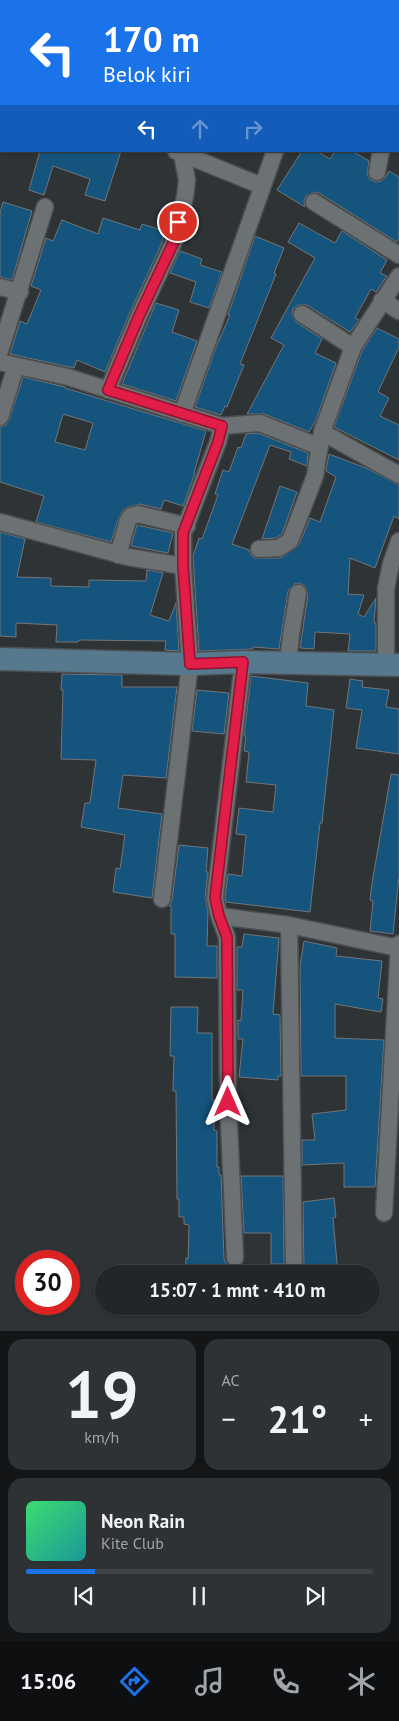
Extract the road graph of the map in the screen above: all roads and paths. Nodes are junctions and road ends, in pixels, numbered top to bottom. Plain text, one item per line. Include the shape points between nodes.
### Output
1 (275, 152) edge
2 (381, 152) edge
3 (179, 153) edge
4 (377, 172) dead end
5 (262, 186) junction
6 (314, 202) dead end
7 (45, 207) dead end
8 (399, 254) edge
9 (399, 276) edge
10 (0, 287) edge
11 (20, 292) junction
12 (382, 300) junction
13 (399, 311) edge
14 (302, 314) dead end
15 (353, 347) junction
16 (0, 351) edge
17 (0, 361) edge
18 (16, 366) junction
19 (108, 390) junction
20 (182, 414) junction
21 (0, 417) edge
22 (222, 426) junction
23 (321, 439) junction
24 (399, 475) edge
25 (0, 522) edge
26 (186, 526) junction
27 (399, 541) edge
28 (259, 549) dead end
29 (118, 555) junction
30 (183, 566) junction
31 (298, 593) dead end
32 (0, 659) edge
33 (243, 662) junction
34 (288, 663) junction
35 (190, 664) junction
36 (392, 665) edge
37 (162, 898) dead end
38 (219, 916) junction
39 (289, 925) junction
40 (399, 944) edge
41 (398, 948) edge
42 (384, 1213) dead end
43 (235, 1258) dead end
44 (294, 1265) edge

1 - 5 street
2 - 4 street
3 - 5 street
3 - 19 street via 187,186 177,235
5 - 20 street
6 - 8 street
7 - 11 street
9 - 12 street
10 - 11 street
11 - 16 street
12 - 13 street
12 - 15 street
14 - 15 street
15 - 23 street
17 - 18 street
18 - 19 street
18 - 21 street
19 - 20 street
20 - 22 street
22 - 23 street via 260,423
22 - 26 street
23 - 24 street
23 - 28 street via 315,476 290,541 279,548
25 - 29 street
26 - 29 street via 138,514 131,516
26 - 30 street
27 - 36 street via 390,564 386,588
29 - 30 street
30 - 35 street
31 - 34 street
32 - 35 main road
33 - 34 main road
33 - 35 main road
33 - 38 street via 215,898
34 - 36 main road
35 - 37 street
38 - 39 street
38 - 43 street via 227,937 228,1102
39 - 41 street
39 - 44 street
40 - 41 street
41 - 42 street

